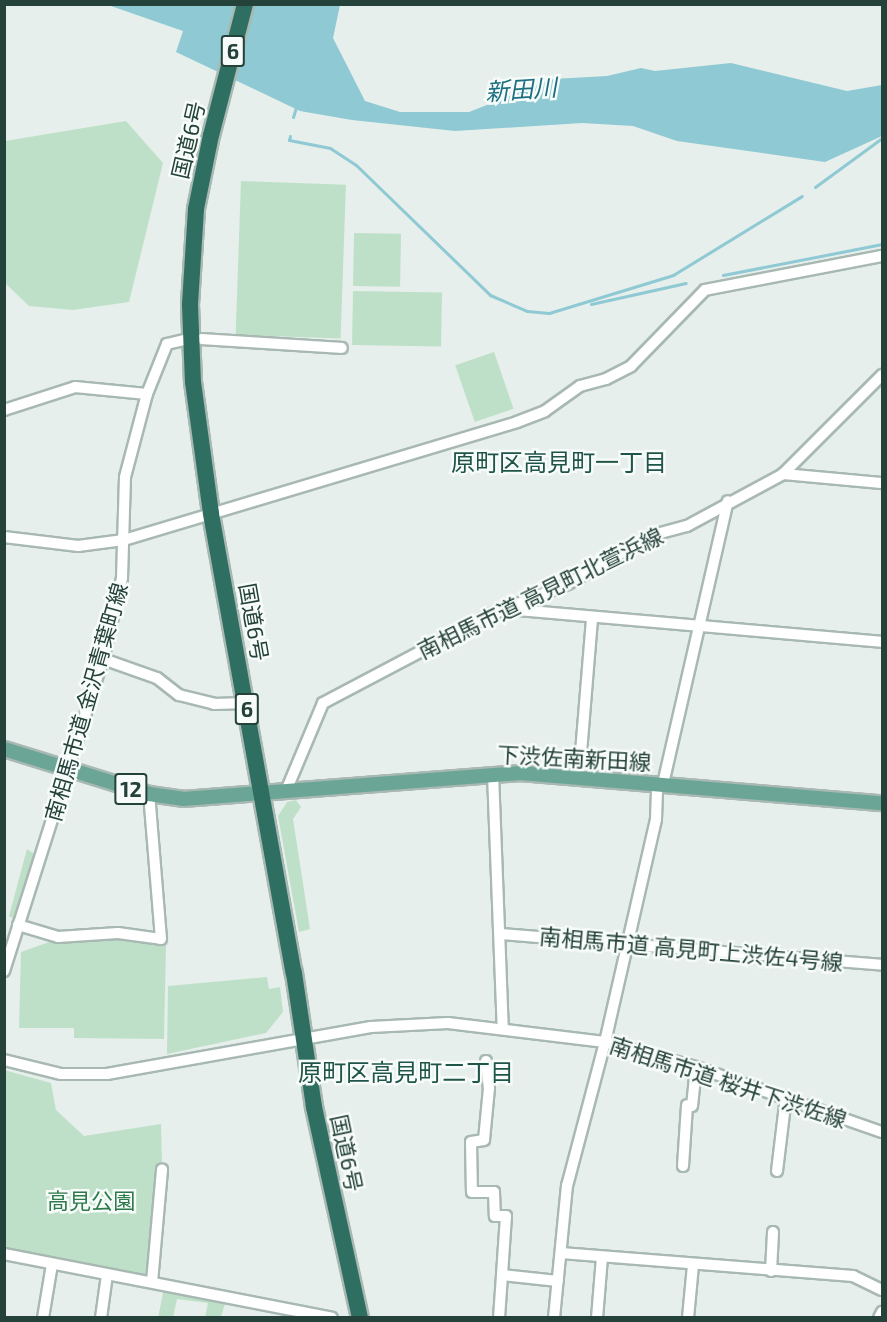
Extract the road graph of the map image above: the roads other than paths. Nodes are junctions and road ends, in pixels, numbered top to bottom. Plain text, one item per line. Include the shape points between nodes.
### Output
1 (245, 4) edge
2 (882, 256) edge
3 (207, 339) dead end
4 (185, 340) dead end
5 (342, 348) dead end
6 (882, 375) edge
7 (147, 394) junction
8 (4, 410) edge
9 (783, 474) junction
10 (882, 483) edge
11 (728, 501) junction
12 (211, 514) junction
13 (4, 537) edge
14 (124, 540) junction
15 (506, 609) junction
16 (592, 618) junction
17 (699, 627) junction
18 (882, 642) edge
19 (103, 659) junction
20 (246, 703) junction
21 (4, 749) edge
22 (68, 770) junction
23 (493, 774) junction
24 (579, 777) junction
25 (660, 783) junction
26 (286, 791) junction
27 (149, 794) junction
28 (263, 794) junction
29 (882, 803) edge
30 (18, 925) junction
31 (500, 934) junction
32 (627, 944) junction
33 (882, 965) edge
34 (4, 971) edge
35 (503, 1029) junction
36 (304, 1038) junction
37 (606, 1042) junction
38 (4, 1060) edge
39 (486, 1061) dead end
40 (696, 1067) junction
41 (786, 1097) junction
42 (882, 1132) edge
43 (683, 1166) dead end
44 (162, 1169) dead end
45 (777, 1171) dead end
46 (773, 1232) dead end
47 (561, 1253) junction
48 (4, 1254) edge
49 (602, 1257) junction
50 (52, 1264) junction
51 (693, 1265) junction
52 (771, 1271) junction
53 (107, 1275) junction
54 (502, 1275) junction
55 (558, 1281) junction
56 (152, 1282) junction
57 (882, 1290) edge
58 (882, 1312) edge
59 (43, 1317) edge
60 (101, 1317) edge
61 (332, 1317) edge
62 (355, 1317) edge
63 (360, 1317) edge
64 (499, 1317) edge
65 (554, 1317) edge
66 (597, 1317) edge
67 (688, 1317) edge
68 (879, 1317) edge

1 - 12 highway, 国道6号 / 6 via 196,209 190,305 193,382
2 - 12 street via 705,290 631,366 580,386 545,411
3 - 5 street via 240,345
4 - 7 street, 南相馬市道 金沢青葉町線 via 167,344
6 - 9 street, 南相馬市道 高見町北萱浜線
7 - 8 street via 75,387
7 - 14 street, 南相馬市道 金沢青葉町線 via 124,477
9 - 10 street
9 - 11 street, 南相馬市道 高見町北萱浜線
11 - 15 street, 南相馬市道 高見町北萱浜線 via 687,526 653,535 568,584
11 - 17 street
12 - 14 street
12 - 20 highway, 国道6号 / 6
13 - 14 street via 78,546
14 - 19 street, 南相馬市道 金沢青葉町線 via 122,578
15 - 16 street
15 - 26 street, 南相馬市道 高見町北萱浜線 via 323,703
16 - 17 street
16 - 24 street
17 - 18 street
17 - 25 street
19 - 20 street via 157,678 179,695 214,704
19 - 22 street, 南相馬市道 金沢青葉町線
20 - 28 highway, 国道6号 / 6
21 - 22 main road, 12
22 - 27 main road, 12
22 - 30 street, 南相馬市道 金沢青葉町線
23 - 24 main road, 下渋佐南新田線
23 - 26 main road, 下渋佐南新田線
23 - 31 street
24 - 25 main road, 下渋佐南新田線
25 - 29 main road, 下渋佐南新田線
25 - 32 street via 656,819
26 - 28 main road, 下渋佐南新田線
27 - 28 main road, 12 via 183,799
27 - 30 street via 161,939 118,933 58,937
28 - 36 highway, 国道6号 / 6
30 - 34 street, 南相馬市道 金沢青葉町線
31 - 32 street, 南相馬市道 高見町上渋佐4号線
31 - 35 street
32 - 33 street, 南相馬市道 高見町上渋佐4号線
32 - 37 street
35 - 36 street, 南相馬市道 桜井下渋佐線 via 402,1023
35 - 37 street, 南相馬市道 桜井下渋佐線
36 - 38 street, 南相馬市道 桜井下渋佐線 via 129,1071 62,1074
36 - 63 highway, 国道6号 / 6 via 314,1107
37 - 40 street, 南相馬市道 桜井下渋佐線
37 - 47 street via 567,1186
39 - 54 street via 489,1088 484,1140 471,1142 472,1192 494,1192 495,1216 506,1216
40 - 41 street, 南相馬市道 桜井下渋佐線
40 - 43 street
41 - 42 street, 南相馬市道 桜井下渋佐線
41 - 45 street
44 - 56 street
46 - 52 street
47 - 49 street
47 - 55 street
48 - 50 street
49 - 51 street
49 - 66 street
50 - 53 street
50 - 59 street
51 - 52 street
51 - 67 street
52 - 57 street via 854,1276
53 - 56 street
53 - 60 street
54 - 55 street
54 - 64 street
55 - 65 street
56 - 61 street
58 - 68 street
62 - 63 street

